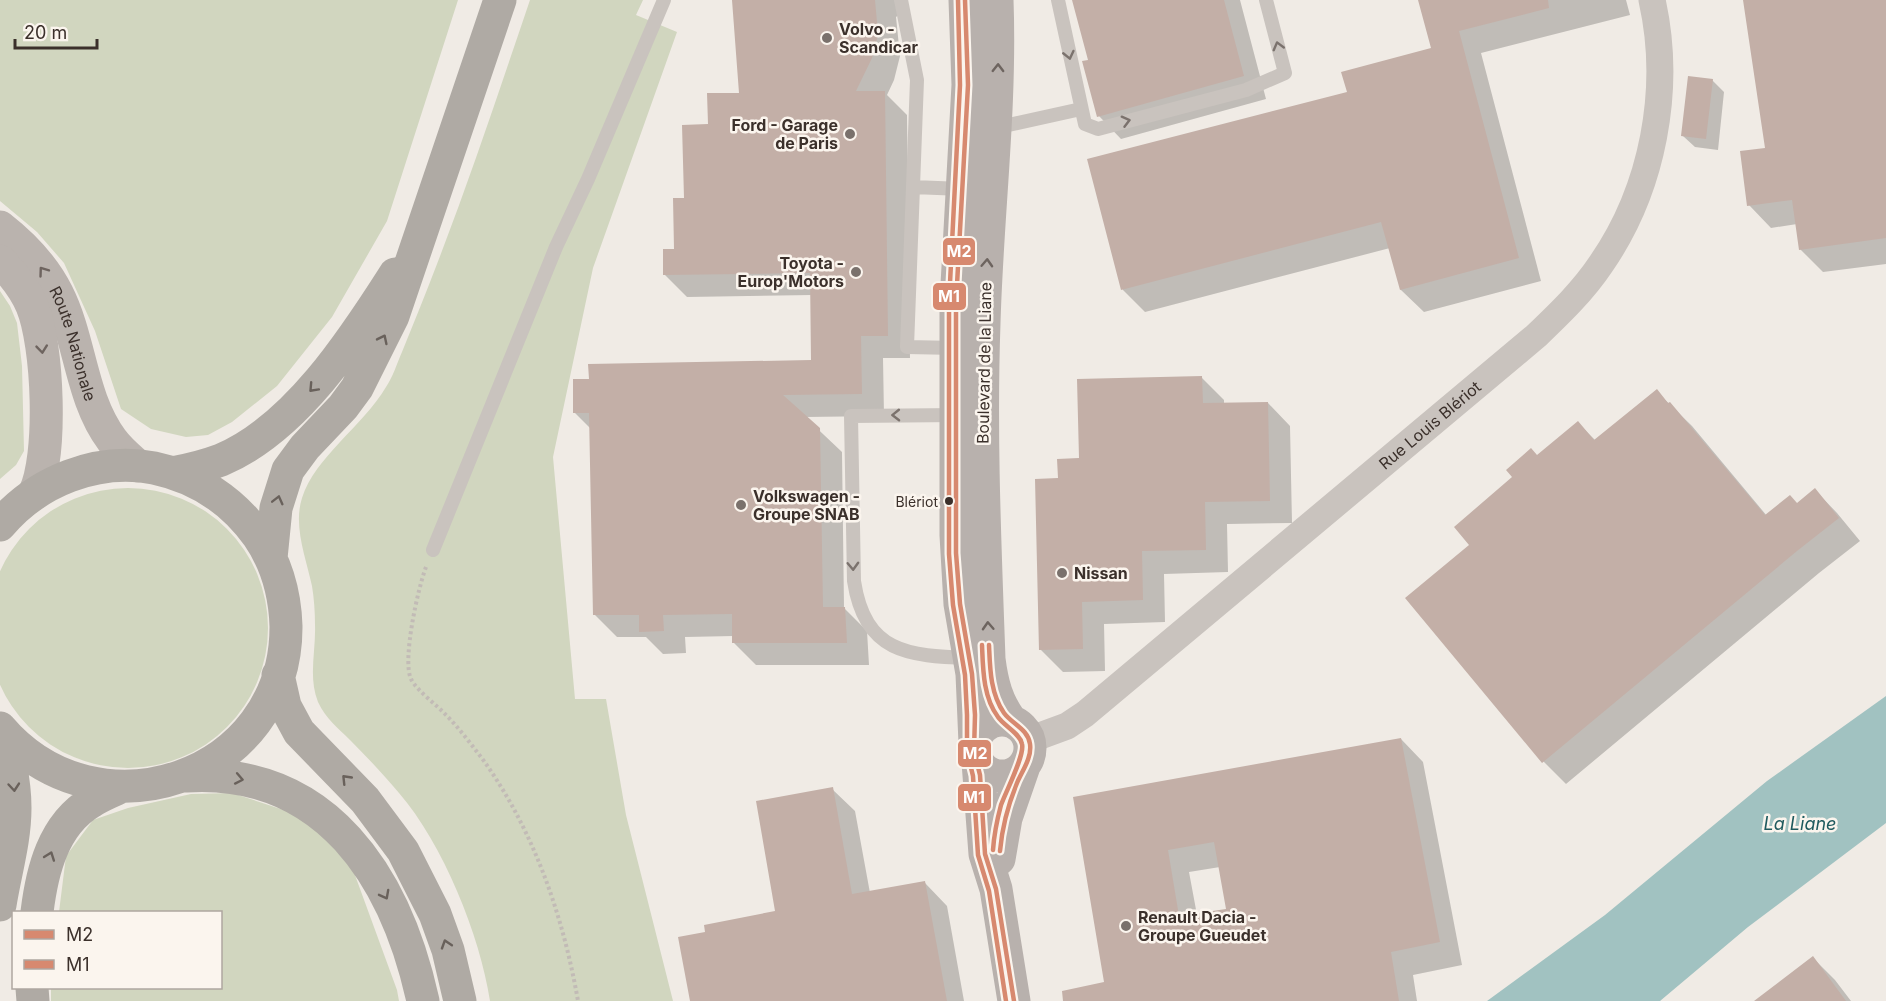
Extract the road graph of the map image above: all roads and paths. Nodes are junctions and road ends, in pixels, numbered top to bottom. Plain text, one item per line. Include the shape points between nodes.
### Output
1 (664, 0) edge
2 (901, 0) edge
3 (965, 0) edge
4 (997, 0) edge
5 (1058, 0) edge
6 (1266, 0) edge
7 (1652, 0) edge
8 (499, 1) edge
9 (1081, 109) junction
10 (995, 128) junction
11 (913, 187) junction
12 (977, 197) junction
13 (425, 217) junction
14 (0, 227) edge
15 (0, 261) edge
16 (956, 348) junction
17 (955, 414) junction
18 (982, 434) junction
19 (138, 466) junction
20 (172, 473) junction
21 (34, 494) junction
22 (0, 525) edge
23 (433, 550) joint
24 (271, 558) junction
25 (970, 658) junction
26 (278, 675) junction
27 (1, 729) edge
28 (1022, 742) junction
29 (976, 752) junction
30 (181, 777) junction
31 (120, 787) junction
32 (996, 890) junction
33 (0, 905) edge
34 (37, 911) edge
35 (423, 1001) edge
36 (460, 1001) edge
37 (578, 1001) edge
38 (1014, 1001) edge

1 - 23 lane via 556,247
2 - 11 lane via 916,80
3 - 12 main road, Boulevard de la Liane
10 -> 4 main road, Boulevard de la Liane
5 -> 9 lane
9 -> 6 lane via 1085,124 1098,129 1246,90 1285,73
7 - 28 street, Rue Louis Blériot via 1660,76 1650,150 1619,234 1579,293 1520,349 1085,714 1067,726
8 - 13 highway
9 - 10 lane
10 - 12 main road, Boulevard de la Liane
11 - 12 lane
11 - 16 lane via 907,347
12 - 16 main road, Boulevard de la Liane
18 -> 12 main road, Boulevard de la Liane via 984,315
13 -> 20 highway via 388,284 333,365 302,400 230,455 206,466
24 -> 13 highway via 276,508 286,477 297,457 343,407 363,378 397,306
19 -> 14 main road, Route Nationale via 112,441 99,420 63,306 51,282 32,256
15 -> 21 main road, Route Nationale via 27,296 40,331 45,448
16 - 17 main road, Boulevard de la Liane
17 - 18 lane via 971,420
17 - 25 main road, Boulevard de la Liane via 956,553
17 -> 25 lane via 851,416 854,581 865,619 892,646 918,655
28 -> 18 main road, Boulevard de la Liane via 995,692 989,659
19 - 20 highway
19 - 21 highway via 108,466 79,472
20 - 24 highway via 207,488 230,505 256,533
21 - 22 highway
23 - 37 path via 414,609 409,659 412,680 468,740 510,803 552,898
24 - 26 highway via 285,612
25 - 29 main road, Boulevard de la Liane
26 - 30 highway via 265,706 245,733 220,755
36 -> 26 highway via 435,914 403,851 365,800 299,732 285,706
27 - 31 highway via 26,753 55,771 87,782
27 -> 33 highway via 14,782 15,808
28 - 29 main road via 999,720 977,735
28 - 29 main road via 1014,773 998,776 987,771
28 - 32 main road, Boulevard de la Liane via 1003,830
29 - 32 main road, Boulevard de la Liane via 985,854
30 - 31 highway via 151,785
30 -> 35 highway via 224,776 267,786 306,804 340,829 360,852 389,903 411,955
34 -> 31 highway via 48,861 65,825 90,802
32 - 38 main road, Boulevard de la Liane

